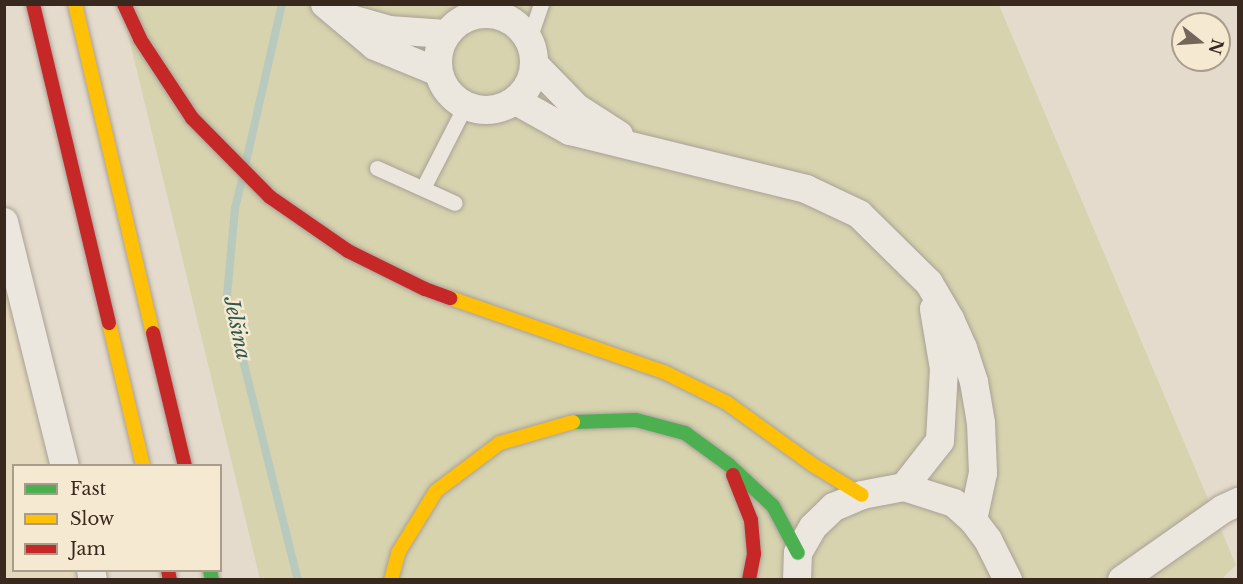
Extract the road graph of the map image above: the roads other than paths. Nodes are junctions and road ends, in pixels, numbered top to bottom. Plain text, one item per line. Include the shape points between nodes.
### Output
1 (33, 4) edge
2 (75, 4) edge
3 (124, 4) edge
4 (541, 4) edge
5 (490, 9) edge
6 (331, 10) edge
7 (446, 34) junction
8 (532, 52) junction
9 (438, 72) junction
10 (516, 101) junction
11 (465, 106) junction
12 (636, 146) junction
13 (377, 168) dead end
14 (423, 188) junction
15 (455, 202) dead end
16 (4, 222) edge
17 (929, 283) junction
18 (65, 464) edge
19 (143, 464) edge
20 (185, 464) edge
21 (729, 465) junction
22 (904, 487) junction
23 (862, 495) junction
24 (1239, 502) edge
25 (973, 519) junction
26 (798, 566) edge
27 (391, 579) edge
28 (749, 579) edge
29 (1008, 579) edge
30 (1122, 579) edge

1 - 19 highway
2 - 20 highway
3 - 23 highway via 140,39 192,118 270,197 348,251 425,289 664,372 727,403
4 - 8 lane
5 - 7 street via 462,20
5 - 8 street via 517,24
6 - 7 street via 389,30
6 - 9 street via 375,46
7 - 9 street via 438,52
8 - 10 street via 529,85
8 - 12 street via 577,108
9 - 11 street via 447,92
10 - 11 street via 500,109 482,111
10 - 12 street via 570,131
11 - 14 lane
12 - 17 street via 806,189 859,214
13 - 14 lane
14 - 15 lane
16 - 18 street
17 - 22 street via 944,369 940,441
17 - 25 street via 950,319 974,382 983,473
21 - 26 highway via 773,506
21 - 27 highway via 685,433 636,420 581,420 500,443 436,491 398,553
21 - 28 highway via 751,520 754,554
22 - 23 street
22 - 25 street via 954,503
23 - 26 street via 834,507 813,527
24 - 30 street
25 - 29 street

